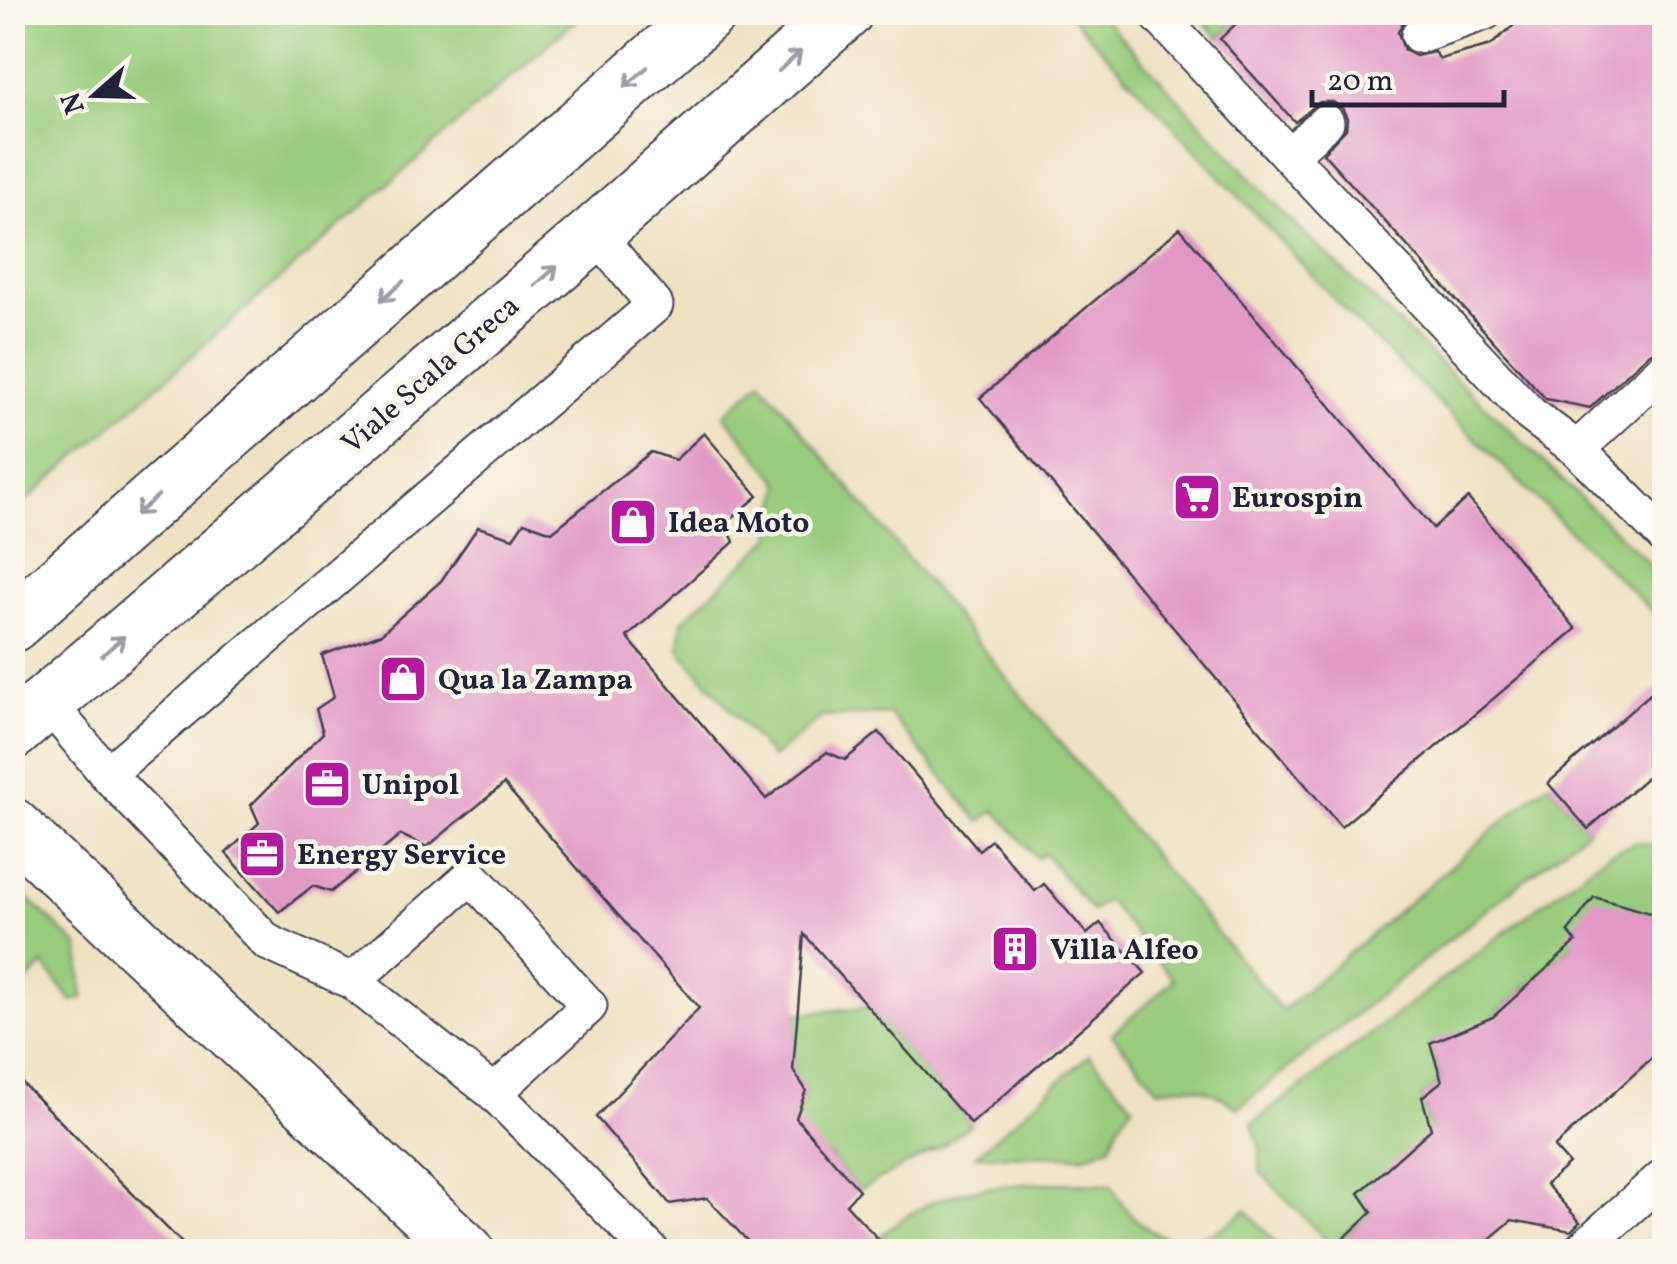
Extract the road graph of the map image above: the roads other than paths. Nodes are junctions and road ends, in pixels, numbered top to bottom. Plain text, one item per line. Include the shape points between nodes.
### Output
1 (709, 12) edge
2 (845, 12) edge
3 (1155, 12) edge
4 (1486, 12) edge
5 (1418, 35) dead end
6 (1326, 122) dead end
7 (1290, 156) junction
8 (595, 234) junction
9 (1664, 369) edge
10 (1577, 448) junction
11 (1664, 536) edge
12 (12, 624) edge
13 (30, 717) edge
14 (107, 774) junction
15 (12, 826) edge
16 (352, 981) junction
17 (494, 1093) junction
18 (1664, 1176) edge
19 (467, 1252) edge
20 (652, 1252) edge
21 (1579, 1252) edge

1 -> 12 main road
8 -> 2 main road, Viale Scala Greca
3 - 7 lane
4 - 5 lane
6 - 7 lane
7 - 10 lane via 1530,414
13 -> 8 main road, Viale Scala Greca
8 - 14 lane via 655,305
9 - 10 lane
10 - 11 lane
13 - 14 lane
14 - 16 lane via 267,942
15 - 19 main road
16 - 17 lane
16 - 17 lane via 471,876 589,1006
17 - 20 lane
18 - 21 lane

